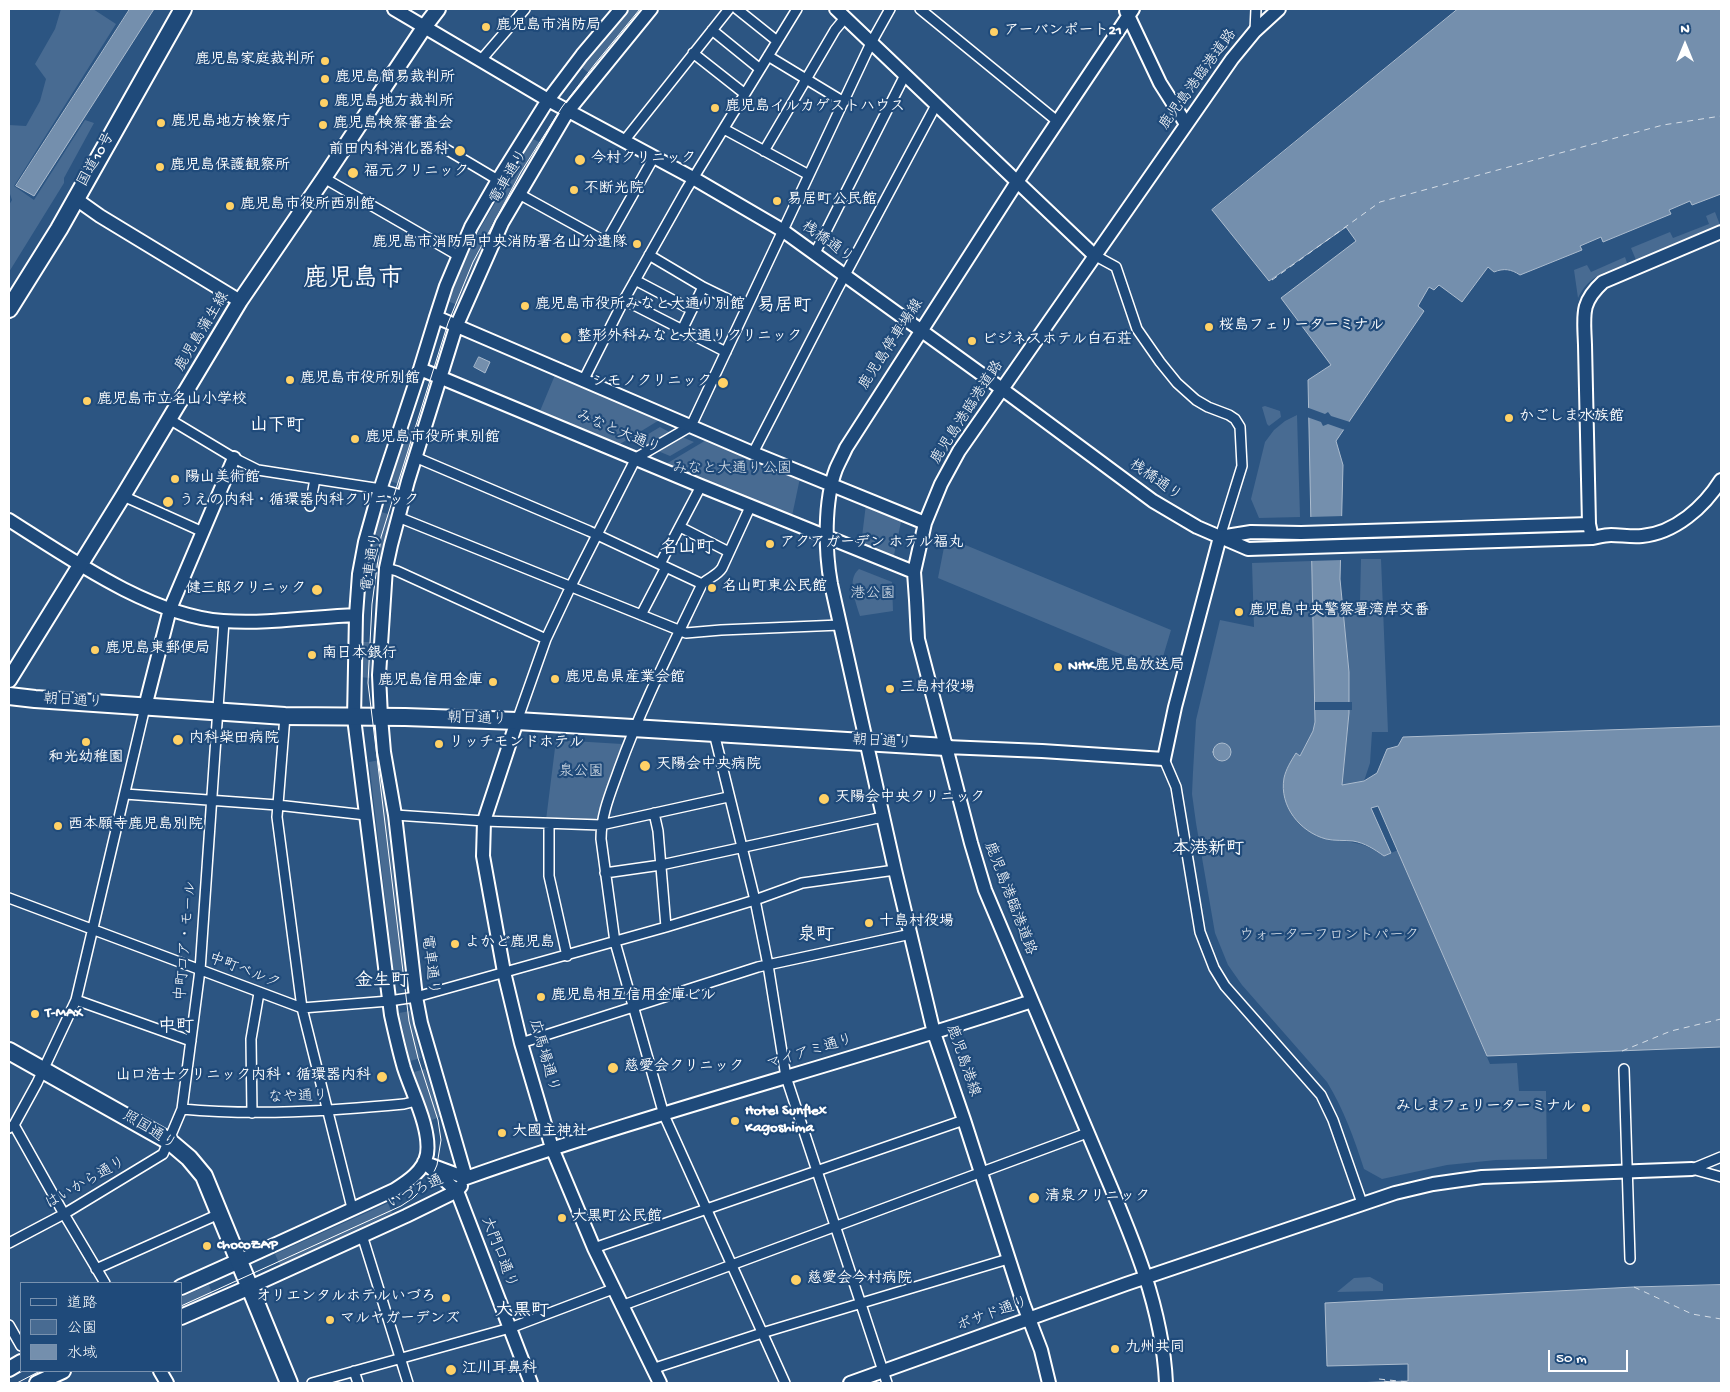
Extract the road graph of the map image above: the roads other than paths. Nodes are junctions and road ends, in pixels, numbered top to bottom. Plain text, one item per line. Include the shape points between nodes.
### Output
1 (183, 9) edge
2 (394, 9) edge
3 (438, 9) edge
4 (524, 9) edge
5 (621, 9) edge
6 (651, 9) edge
7 (729, 9) edge
8 (737, 9) edge
9 (797, 9) edge
10 (836, 9) edge
11 (890, 9) edge
12 (920, 9) edge
13 (1256, 9) edge
14 (1279, 9) edge
15 (1129, 11) edge
16 (845, 18) junction
17 (425, 26) junction
18 (712, 30) junction
19 (1255, 31) junction
20 (776, 41) junction
21 (871, 43) junction
22 (693, 53) junction
23 (768, 56) junction
24 (481, 60) junction
25 (760, 69) junction
26 (905, 75) junction
27 (806, 80) junction
28 (745, 94) junction
29 (548, 100) junction
30 (844, 102) junction
31 (936, 104) junction
32 (568, 111) junction
33 (1057, 121) junction
34 (1186, 124) junction
35 (724, 129) junction
36 (624, 141) junction
37 (444, 148) dead end
38 (764, 151) junction
39 (654, 157) junction
40 (809, 175) junction
41 (324, 178) junction
42 (693, 178) junction
43 (498, 180) junction
44 (1017, 182) junction
45 (519, 194) junction
46 (76, 199) junction
47 (782, 230) junction
48 (1721, 232) edge
49 (815, 253) junction
50 (1094, 255) junction
51 (459, 256) junction
52 (649, 256) junction
53 (845, 276) junction
54 (635, 280) junction
55 (703, 287) junction
56 (624, 300) junction
57 (240, 301) junction
58 (746, 308) junction
59 (9, 309) edge
60 (692, 310) junction
61 (436, 317) junction
62 (456, 327) junction
63 (682, 330) junction
64 (921, 331) junction
65 (726, 352) junction
66 (420, 369) junction
67 (440, 376) junction
68 (583, 381) junction
69 (1002, 389) junction
70 (169, 419) junction
71 (691, 426) junction
72 (753, 453) junction
73 (415, 457) junction
74 (234, 458) junction
75 (636, 458) junction
76 (315, 479) junction
77 (1721, 480) edge
78 (833, 485) junction
79 (701, 486) junction
80 (380, 489) junction
81 (123, 496) junction
82 (404, 496) junction
83 (751, 505) junction
84 (310, 506) dead end
85 (398, 517) junction
86 (9, 520) edge
87 (925, 523) junction
88 (1589, 524) junction
89 (680, 527) junction
90 (203, 532) junction
91 (597, 535) junction
92 (827, 537) junction
93 (1220, 537) junction
94 (1592, 538) junction
95 (729, 552) junction
96 (80, 565) junction
97 (663, 566) junction
98 (386, 568) junction
99 (914, 572) junction
100 (702, 584) junction
101 (571, 586) junction
102 (170, 609) junction
103 (356, 615) junction
104 (641, 615) junction
105 (224, 621) junction
106 (840, 625) junction
107 (680, 630) junction
108 (546, 639) junction
109 (9, 680) edge
110 (9, 696) edge
111 (145, 707) junction
112 (216, 711) junction
113 (285, 716) junction
114 (381, 717) junction
115 (354, 718) junction
116 (517, 721) junction
117 (634, 728) junction
118 (714, 733) junction
119 (867, 742) junction
120 (946, 747) junction
121 (1164, 760) junction
122 (125, 794) junction
123 (728, 797) junction
124 (211, 800) junction
125 (277, 805) junction
126 (654, 813) junction
127 (366, 815) junction
128 (395, 815) junction
129 (883, 817) junction
130 (484, 821) junction
131 (549, 824) junction
132 (601, 825) junction
133 (742, 848) junction
134 (661, 865) junction
135 (895, 870) junction
136 (605, 873) junction
137 (11, 899) edge
138 (755, 900) junction
139 (9, 909) edge
140 (666, 927) junction
141 (93, 931) junction
142 (911, 934) junction
143 (614, 942) junction
144 (567, 956) junction
145 (768, 965) junction
146 (200, 970) junction
147 (504, 972) junction
148 (259, 993) junction
149 (416, 997) junction
150 (76, 1000) junction
151 (389, 1001) junction
152 (1032, 1001) junction
153 (632, 1007) junction
154 (302, 1008) junction
155 (934, 1032) junction
156 (192, 1042) junction
157 (521, 1043) junction
158 (9, 1052) edge
159 (1624, 1069) dead end
160 (43, 1070) junction
161 (786, 1077) junction
162 (416, 1101) junction
163 (182, 1109) junction
164 (327, 1111) junction
165 (252, 1113) junction
166 (664, 1114) junction
167 (964, 1120) junction
168 (12, 1127) edge
169 (1087, 1133) junction
170 (169, 1140) junction
171 (552, 1148) junction
172 (1721, 1157) edge
173 (424, 1162) junction
174 (1692, 1169) junction
175 (818, 1171) junction
176 (1627, 1171) junction
177 (981, 1172) junction
178 (1721, 1177) edge
179 (466, 1178) junction
180 (457, 1191) junction
181 (1362, 1203) junction
182 (352, 1208) junction
183 (706, 1209) junction
184 (64, 1214) junction
185 (219, 1214) junction
186 (836, 1226) junction
187 (362, 1235) junction
188 (9, 1244) edge
189 (594, 1248) junction
190 (1008, 1258) junction
191 (1630, 1259) dead end
192 (239, 1261) junction
193 (732, 1265) junction
194 (96, 1269) junction
195 (1146, 1278) junction
196 (104, 1282) edge
197 (250, 1287) junction
198 (182, 1288) edge
199 (613, 1289) junction
200 (861, 1303) junction
201 (621, 1306) junction
202 (182, 1317) edge
203 (1030, 1320) junction
204 (9, 1325) edge
205 (510, 1328) junction
206 (762, 1333) junction
207 (20, 1344) edge
208 (400, 1358) junction
209 (20, 1363) edge
210 (9, 1369) edge
211 (652, 1369) junction
212 (354, 1371) junction
213 (60, 1372) edge
214 (161, 1372) edge
215 (886, 1378) edge
216 (40, 1380) edge
217 (167, 1383) edge
218 (289, 1383) edge
219 (312, 1383) edge
220 (358, 1383) edge
221 (408, 1383) edge
222 (531, 1383) edge
223 (660, 1383) edge
224 (785, 1383) edge
225 (850, 1383) edge
226 (1048, 1383) edge
227 (1166, 1383) edge

1 - 46 highway, 国道10号
2 - 17 street, 桟橋通り
3 - 17 main road, 鹿児島蒲生線
4 - 24 street
5 - 29 street, 電車通り
6 - 32 street, 電車通り
7 - 18 street
8 - 20 street
9 - 20 street
10 - 16 street
11 - 21 street
12 - 33 street
13 - 19 street
14 - 19 street, 鹿児島港臨港道路
15 - 33 street, 鹿児島停車場線
15 - 34 street via 1160,84
16 - 21 street
16 - 27 street
17 - 24 street, 桟橋通り
17 - 41 main road, 鹿児島蒲生線
18 - 22 street
18 - 25 street
19 - 34 street, 鹿児島港臨港道路
20 - 23 street
21 - 26 street
21 - 30 street
22 - 28 street
22 - 36 street
23 - 25 street
23 - 27 street
24 - 29 street, 桟橋通り
25 - 28 street
26 - 31 street
26 - 49 street
27 - 30 street
27 - 38 street
28 - 35 street
29 - 32 street, 桟橋通り
29 - 43 street, 電車通り
30 - 40 street
31 - 44 street
31 - 53 street
32 - 36 street, 桟橋通り
32 - 45 street, 電車通り
33 - 44 street, 鹿児島停車場線
34 - 50 street, 鹿児島港臨港道路
35 - 38 street
35 - 42 street
36 - 39 street, 桟橋通り
37 - 43 street
38 - 40 street
39 - 42 street, 桟橋通り
39 - 45 street via 606,242
40 - 47 street
41 - 51 street
41 - 57 main road, 鹿児島蒲生線
42 - 47 street, 桟橋通り
42 - 52 street
43 - 51 street, 電車通り via 471,227
44 - 50 street
44 - 64 street, 鹿児島停車場線
45 - 62 street, 電車通り via 502,223
46 - 57 street
46 - 59 highway, 国道10号
47 - 49 street, 桟橋通り
47 - 58 street
48 - 88 street via 1603,282 1586,301
49 - 53 street, 桟橋通り
50 - 69 street, 鹿児島港臨港道路
50 - 93 street via 1116,267 1137,329 1177,383 1196,400 1235,419 1240,427 1242,466
51 - 61 street, 電車通り
52 - 54 street
52 - 55 street
53 - 64 street, 桟橋通り
53 - 72 street
54 - 56 street
54 - 60 street
55 - 58 street
55 - 60 street
56 - 63 street
56 - 68 street
57 - 70 main road, 鹿児島蒲生線
58 - 65 street
60 - 63 street
61 - 62 street
61 - 66 street, 電車通り
62 - 67 street, 電車通り
62 - 68 street
63 - 65 street
64 - 69 street, 桟橋通り
64 - 78 street, 鹿児島停車場線 via 846,448
65 - 71 street
66 - 67 street, みなと大通り
66 - 80 street, 電車通り
67 - 73 street, 電車通り
67 - 75 street, みなと大通り
68 - 71 street
69 - 87 street, 鹿児島港臨港道路 via 941,484
69 - 93 street, 桟橋通り via 1153,501
70 - 74 street
70 - 81 main road, 鹿児島蒲生線
71 - 72 street
71 - 75 street
72 - 78 street
73 - 82 street, 電車通り
73 - 91 street
74 - 76 street via 258,470
74 - 90 street
75 - 79 street, みなと大通り
75 - 91 street
76 - 80 street
76 - 84 street
77 - 94 street, 桟橋通り via 1708,498 1677,524 1641,536
78 - 87 street
78 - 92 street, 鹿児島停車場線
79 - 83 street, みなと大通り
79 - 89 street
80 - 82 street
80 - 103 street, 電車通り via 365,542
81 - 90 street
81 - 96 main road, 鹿児島蒲生線
82 - 85 street, 電車通り
83 - 92 street, みなと大通り
83 - 95 street
85 - 98 street, 電車通り
85 - 101 street
86 - 96 street
87 - 99 street, 鹿児島港臨港道路
88 - 93 street via 1251,532
88 - 94 street
89 - 95 street
89 - 97 street
90 - 102 street
91 - 97 street
91 - 101 street
92 - 99 street, みなと大通り
92 - 106 street, 鹿児島停車場線 via 828,570
93 - 94 street, 桟橋通り via 1248,549
93 - 121 street
95 - 100 street via 717,575
96 - 102 street
96 - 109 main road, 鹿児島蒲生線
97 - 100 street
97 - 104 street
98 - 108 street
98 - 114 street, 電車通り via 379,675
99 - 120 street, 鹿児島港臨港道路 via 918,639
100 - 107 street
101 - 104 street
101 - 108 street
102 - 105 street via 198,618
102 - 111 street
103 - 105 street
103 - 115 street, 電車通り
104 - 107 street
105 - 112 street, 中町コア・モール
106 - 107 street via 686,633
106 - 119 street, 鹿児島停車場線
107 - 117 street
108 - 116 street
110 - 111 highway, 朝日通り
111 - 112 highway, 朝日通り
111 - 122 street
112 - 113 highway, 朝日通り
112 - 124 street, 中町コア・モール
113 - 115 highway, 朝日通り
113 - 125 street
114 - 115 highway, 朝日通り
114 - 116 highway, 朝日通り
114 - 128 street, 電車通り
115 - 127 street, 電車通り
116 - 117 highway, 朝日通り
116 - 130 street, 広馬場通り
117 - 118 highway, 朝日通り
117 - 132 street
118 - 119 highway, 朝日通り
118 - 123 street
119 - 120 highway, 朝日通り
119 - 129 street, 鹿児島港線
120 - 121 street
120 - 152 street, 鹿児島港臨港道路 via 985,890
121 - 181 street via 1176,787 1200,932 1214,968 1321,1096 1336,1128
122 - 124 street
122 - 141 street
123 - 126 street
123 - 133 street
124 - 125 street
124 - 146 street, 中町コア・モール
125 - 127 street
125 - 154 street
126 - 132 street
126 - 134 street
127 - 151 street, 電車通り
128 - 130 street
128 - 149 street, 電車通り
129 - 133 street
129 - 135 street, 鹿児島港線
130 - 131 street
130 - 147 street, 広馬場通り via 483,856
131 - 132 street
131 - 144 street via 549,876
132 - 136 street
133 - 134 street
133 - 138 street
134 - 136 street
134 - 140 street
135 - 138 street, 中町ベルク via 802,883
135 - 142 street, 鹿児島港線
136 - 143 street
137 - 139 street
137 - 141 street, 中町ベルク
138 - 140 street, 中町ベルク
138 - 145 street
140 - 143 street, 中町ベルク
141 - 146 street, 中町ベルク
141 - 150 street
142 - 145 street
142 - 155 street, 鹿児島港線
143 - 144 street, 中町ベルク
143 - 153 street
144 - 147 street, 中町ベルク
145 - 153 street
145 - 161 street
146 - 148 street, 中町ベルク
146 - 156 street, 中町コア・モール
147 - 149 street, 中町ベルク
147 - 157 street, 広馬場通り
148 - 154 street, 中町ベルク
148 - 165 street via 251,1040
149 - 151 street, 中町ベルク
149 - 179 street, 電車通り
150 - 156 street
150 - 160 street
151 - 154 street, 中町ベルク
151 - 162 street, 電車通り via 396,1041
152 - 155 street, マイアミ通り
152 - 169 street, 鹿児島港臨港道路
153 - 157 street
153 - 166 street
154 - 164 street
155 - 161 street, マイアミ通り
155 - 167 street, 鹿児島港線
156 - 163 street, 中町コア・モール
157 - 171 street, 広馬場通り
158 - 160 highway, 照国通り
159 - 176 street
160 - 168 street
160 - 170 highway, 照国通り
161 - 166 street, マイアミ通り
161 - 175 street
162 - 164 street, なや通り
162 - 173 street, 電車通り via 426,1134
163 - 165 street, なや通り
163 - 170 street, 中町コア・モール
164 - 165 street, なや通り
164 - 182 street
166 - 171 street, マイアミ通り
166 - 183 street
167 - 175 street
167 - 177 street, 鹿児島港線
168 - 184 street
169 - 177 street
169 - 195 street, 鹿児島港臨港道路
170 - 184 street, はいから通り via 163,1154
170 - 185 highway, 照国通り via 204,1176
171 - 179 street, マイアミ通り
171 - 189 street, 広馬場通り
172 - 174 street
173 - 179 street, いづろ通
173 - 180 street
173 - 182 street, いづろ通 via 406,1183
174 - 176 street, ボサド通り
174 - 178 street
175 - 183 street
175 - 186 street
176 - 181 street, ボサド通り via 1470,1178 1414,1188
176 - 191 street
177 - 186 street
177 - 190 street, 鹿児島港線
179 - 180 street, いづろ通
180 - 187 street, いづろ通
180 - 205 street, 大門口通り
181 - 195 street, ボサド通り
182 - 192 street, いづろ通
183 - 189 street
183 - 193 street
184 - 188 street, はいから通り
184 - 194 street
185 - 192 highway, 照国通り
185 - 194 street
186 - 193 street
186 - 200 street
187 - 197 street, いづろ通
187 - 208 street
189 - 199 street, 広馬場通り
190 - 200 street
190 - 203 street, 鹿児島港線
192 - 197 highway, 照国通り
192 - 198 main road
193 - 201 street
193 - 206 street
194 - 196 street
195 - 203 street, ボサド通り
195 - 227 street, 鹿児島港臨港道路 via 1163,1353
197 - 202 main road
197 - 218 highway, 照国通り
199 - 201 street, 広馬場通り
199 - 205 street
200 - 206 street
200 - 215 street
201 - 211 street, 広馬場通り
203 - 215 street, ボサド通り
203 - 226 street, 鹿児島港線
204 - 207 street
205 - 208 street
205 - 222 street, 大門口通り
206 - 211 street
206 - 224 street
208 - 212 street
208 - 221 street
209 - 210 main road
211 - 223 street, 広馬場通り
212 - 219 street
212 - 220 street
213 - 216 main road
214 - 217 street
215 - 225 street, ボサド通り

